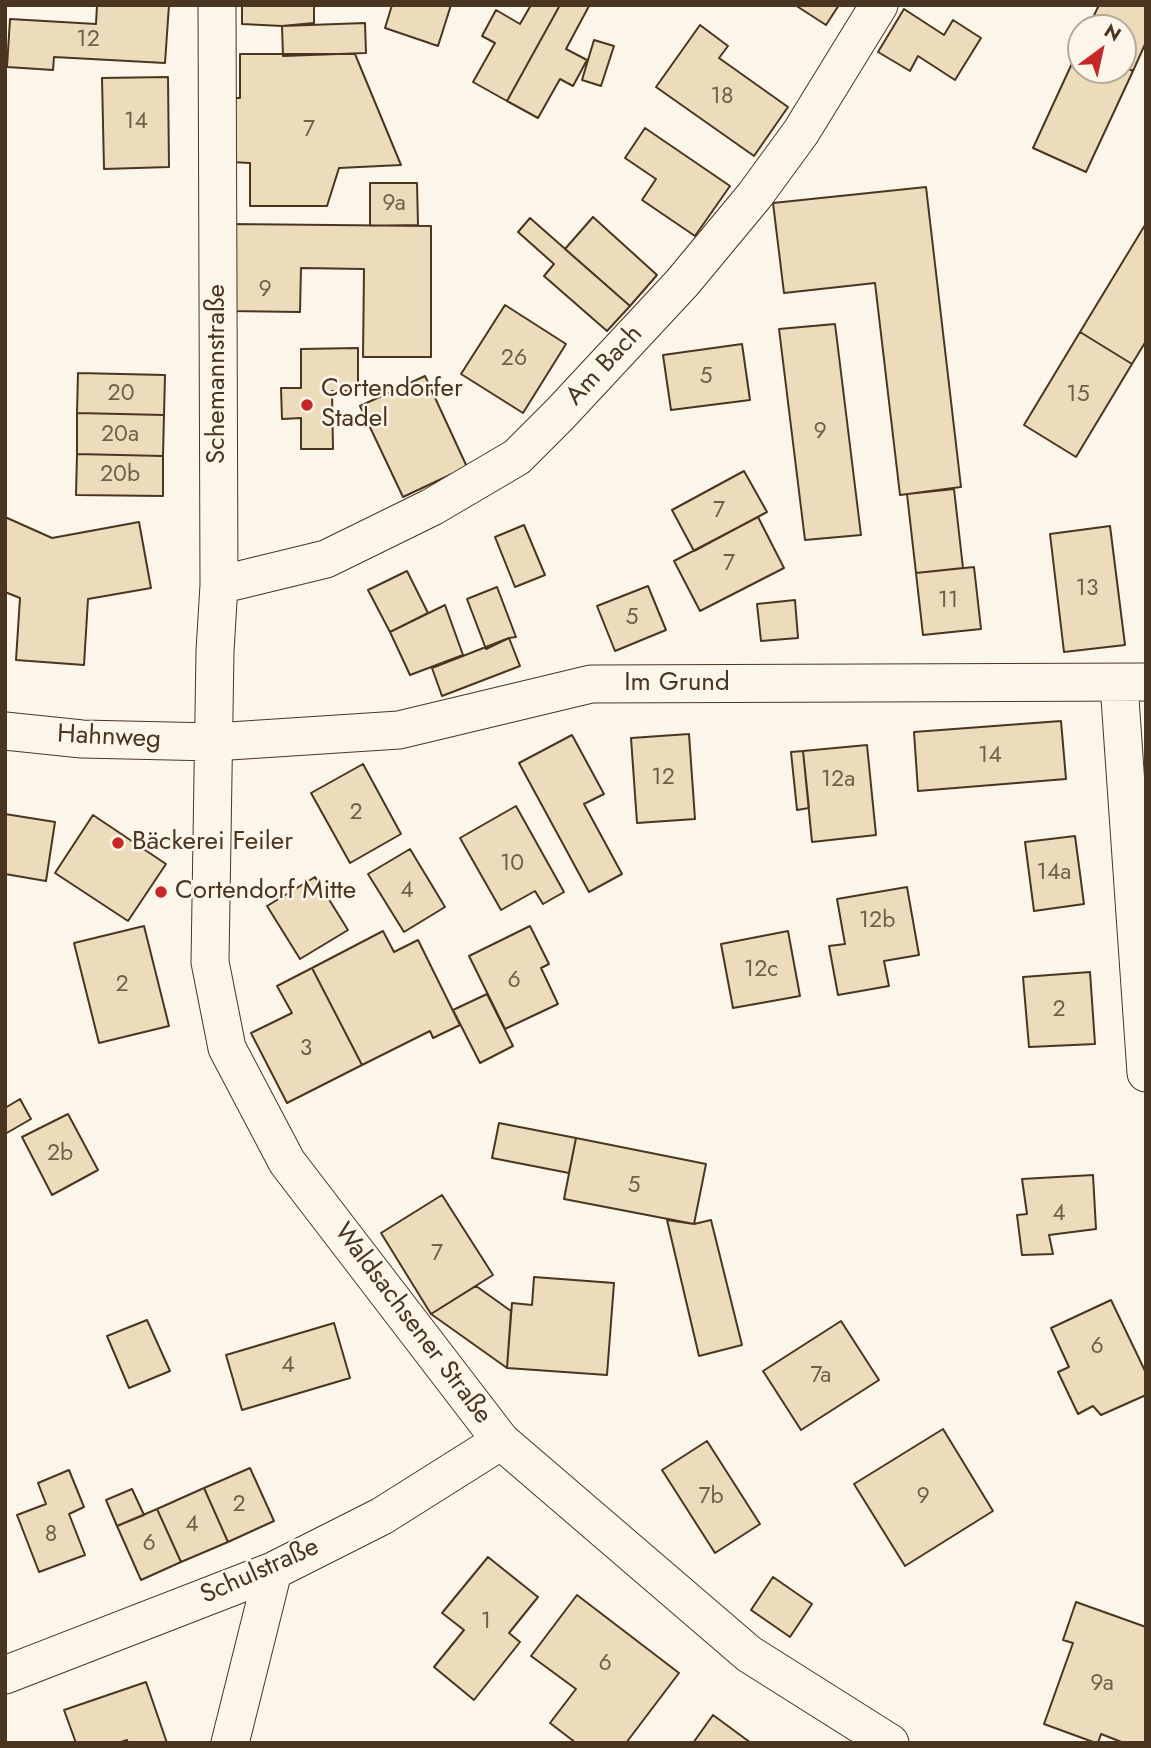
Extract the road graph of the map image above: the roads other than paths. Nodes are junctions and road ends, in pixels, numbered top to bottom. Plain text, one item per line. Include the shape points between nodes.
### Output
1 (217, 5) edge
2 (879, 5) edge
3 (219, 585) junction
4 (1133, 683) edge
5 (5, 731) edge
6 (214, 742) junction
7 (1146, 1073) edge
8 (501, 1441) junction
9 (273, 1571) junction
10 (5, 1675) edge
11 (230, 1743) edge
12 (890, 1743) edge

1 - 3 street, Schemannstraße
2 - 3 street, Am Bach via 801,132 755,195 682,283 517,457 432,507 326,559
3 - 6 street, Schemannstraße
4 - 6 street, Im Grund via 591,684 399,730
4 - 7 street
5 - 6 street, Hahnweg via 82,739
6 - 8 street, Waldsachsener Straße via 210,962 227,1048 287,1162
8 - 9 street, Schulstraße via 382,1516
8 - 12 street, Waldsachsener Straße via 749,1654
9 - 10 street, Schulstraße
9 - 11 street

